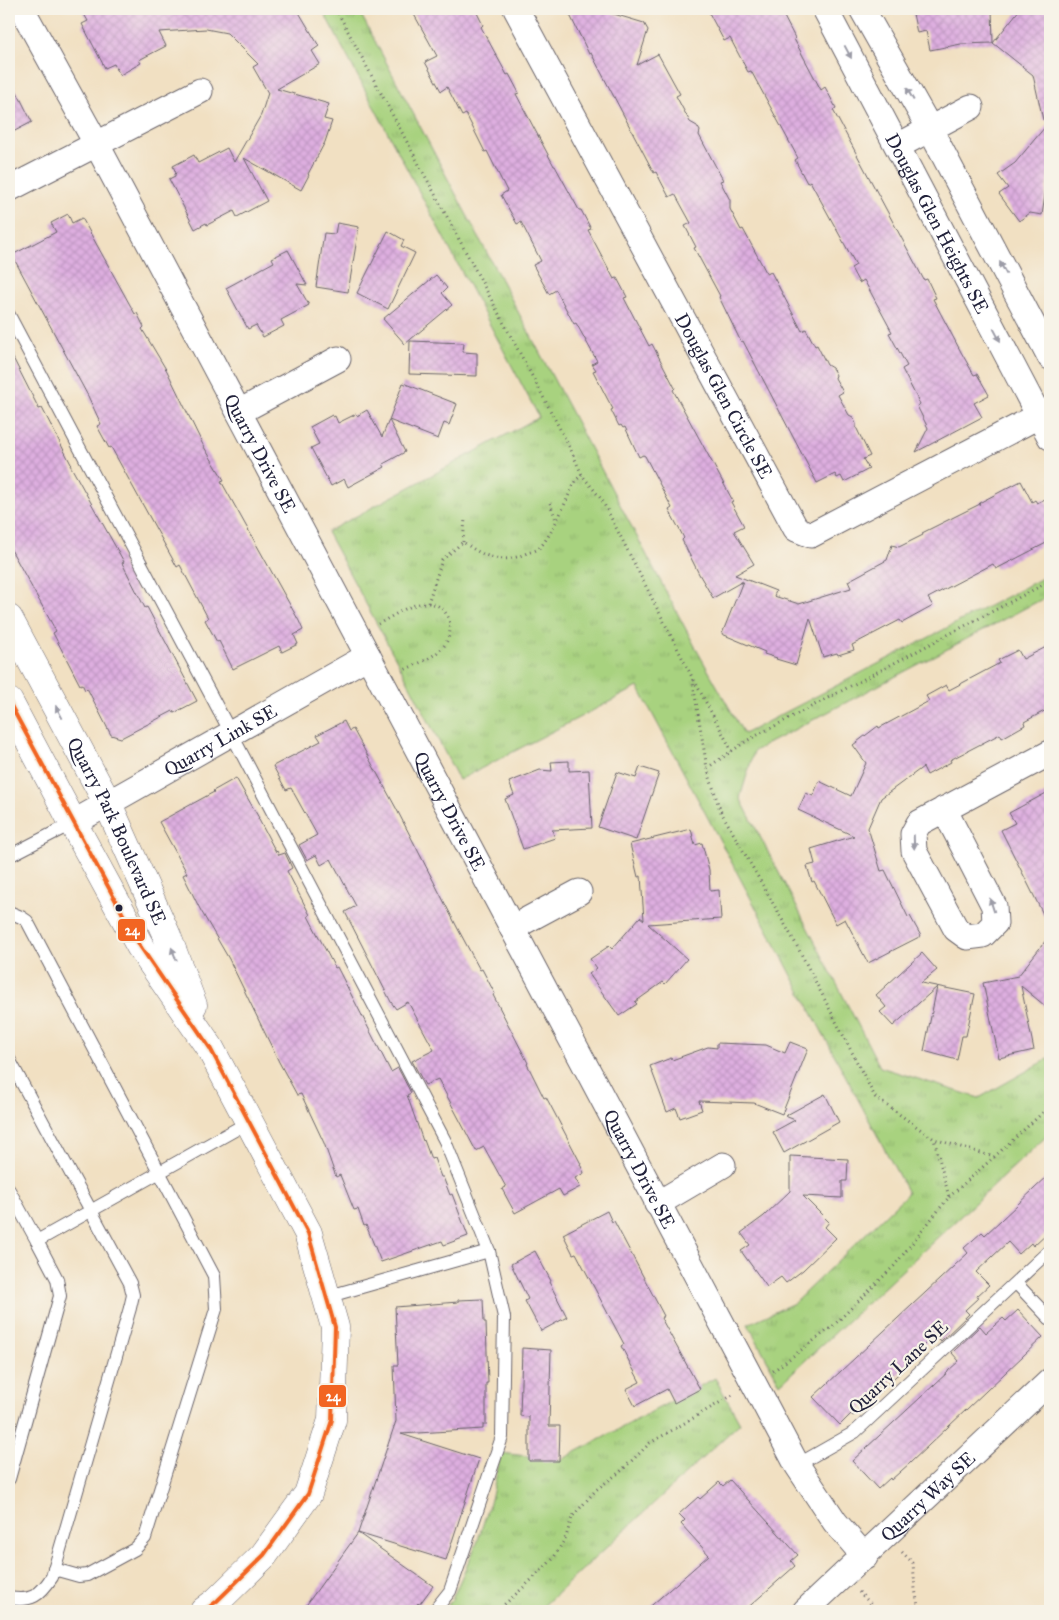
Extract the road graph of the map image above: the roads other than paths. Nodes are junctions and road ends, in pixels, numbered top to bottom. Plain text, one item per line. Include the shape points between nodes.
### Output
1 (14, 9) edge
2 (22, 9) edge
3 (516, 9) edge
4 (825, 9) edge
5 (862, 9) edge
6 (9, 11) edge
7 (200, 91) dead end
8 (971, 107) dead end
9 (930, 129) junction
10 (96, 143) junction
11 (898, 146) junction
12 (9, 189) edge
13 (9, 315) edge
14 (1050, 357) edge
15 (338, 359) dead end
16 (239, 412) junction
17 (1047, 421) edge
18 (9, 619) edge
19 (362, 646) junction
20 (9, 702) edge
21 (231, 734) junction
22 (1050, 753) edge
23 (108, 804) junction
24 (944, 810) junction
25 (73, 823) junction
26 (9, 856) edge
27 (579, 892) dead end
28 (9, 912) edge
29 (512, 928) junction
30 (210, 1048) junction
31 (9, 1059) edge
32 (249, 1122) junction
33 (723, 1165) dead end
34 (159, 1173) junction
35 (9, 1190) edge
36 (658, 1204) junction
37 (91, 1211) junction
38 (37, 1242) junction
39 (1050, 1250) edge
40 (489, 1251) junction
41 (1016, 1283) junction
42 (326, 1297) junction
43 (1050, 1319) edge
44 (1050, 1381) edge
45 (797, 1465) junction
46 (9, 1480) edge
47 (865, 1557) junction
48 (54, 1570) junction
49 (9, 1598) edge
50 (204, 1611) edge
51 (434, 1611) edge
52 (805, 1611) edge

1 - 6 lane
2 - 10 street, Quarry Drive SE
3 - 17 street, Douglas Glen Circle SE via 796,529 811,535
4 -> 11 street, Douglas Glen Heights SE
9 -> 5 street, Douglas Glen Heights SE
7 - 10 street
8 - 9 street
9 - 11 street
14 -> 9 street, Douglas Glen Heights SE
10 - 12 street
10 - 16 street, Quarry Drive SE
11 -> 17 street, Douglas Glen Heights SE
13 - 21 lane
15 - 16 street
16 - 19 street, Quarry Drive SE
23 -> 18 street, Quarry Park Boulevard SE
19 - 21 street, Quarry Link SE
19 - 29 street, Quarry Drive SE
20 - 25 street, Quarry Park Boulevard SE
21 - 23 street, Quarry Link SE
21 - 40 lane via 445,1141
22 - 24 street
23 - 25 street, Quarry Link SE
30 -> 23 street, Quarry Park Boulevard SE via 167,936
24 -> 24 street via 919,823 913,834 914,851 956,929 967,937 983,935 995,923 994,906
25 - 26 lane
25 - 30 street, Quarry Park Boulevard SE via 140,946
27 - 29 street
28 - 34 lane via 27,921
29 - 36 street, Quarry Drive SE
30 - 32 street, Quarry Park Boulevard SE
31 - 37 lane
32 - 34 lane
32 - 42 street, Quarry Park Boulevard SE via 308,1232
33 - 36 street
34 - 37 lane
34 - 48 lane via 214,1276 216,1309 145,1538 135,1549 87,1575
35 - 38 lane
36 - 45 street, Quarry Drive SE
37 - 38 lane
37 - 48 lane via 130,1283 132,1294
38 - 46 lane via 57,1279 60,1296
39 - 41 lane, Quarry Lane SE
40 - 42 lane
40 - 51 lane via 504,1317 502,1437 450,1590
41 - 43 lane
41 - 45 lane, Quarry Lane SE via 855,1432
42 - 50 street, Quarry Park Boulevard SE via 335,1327 332,1420 308,1494 264,1555
44 - 47 street, Quarry Way SE
45 - 47 street, Quarry Drive SE via 835,1522
47 - 52 street, Quarry Way SE
48 - 49 lane via 43,1590 35,1597

